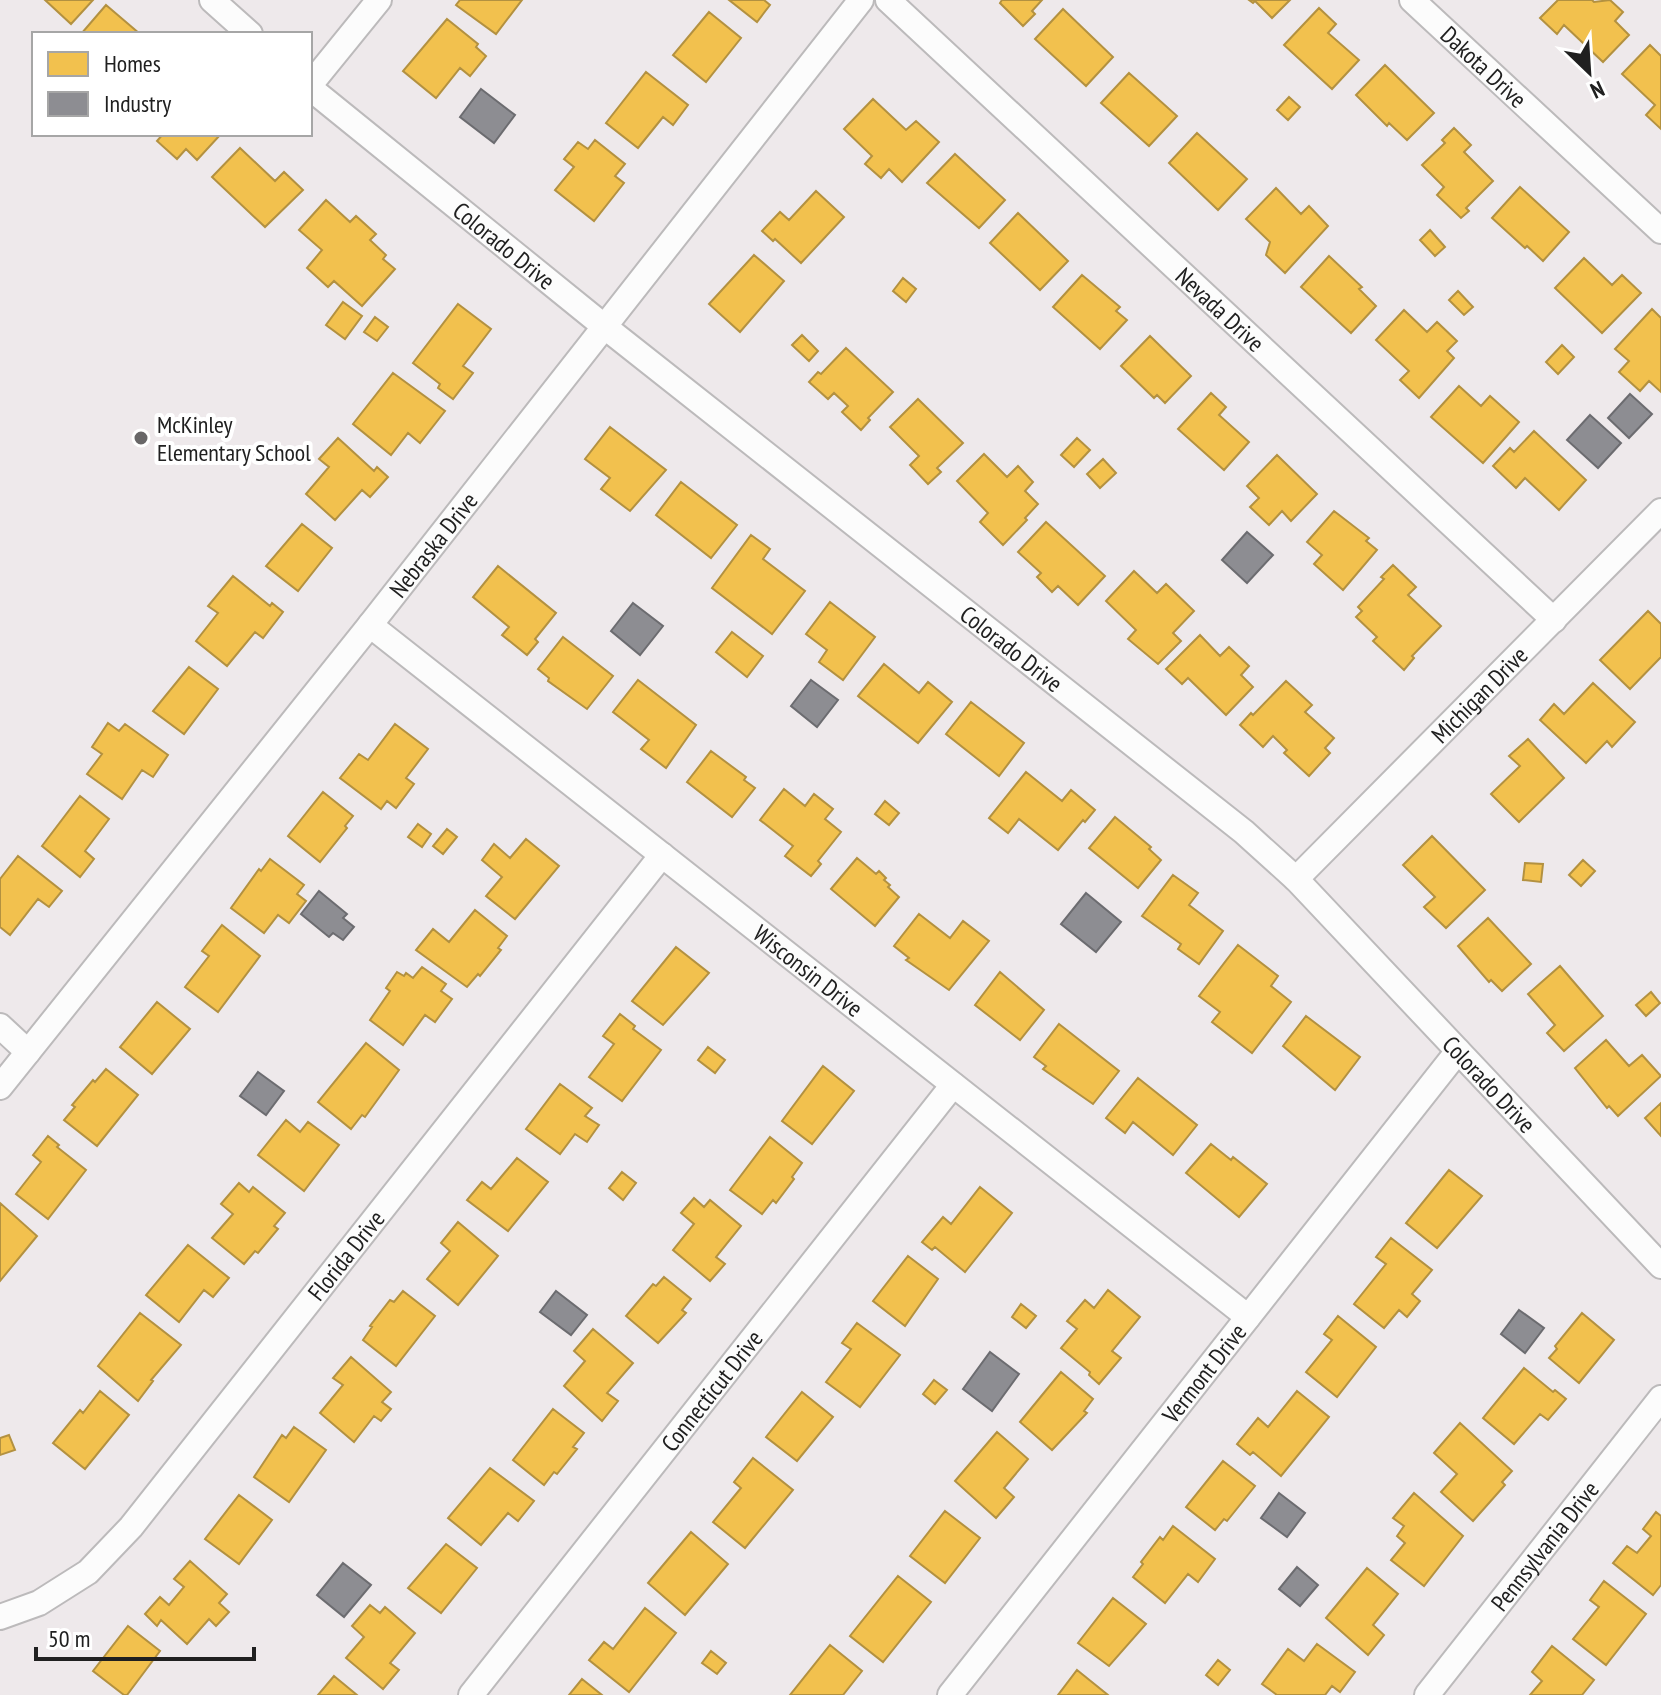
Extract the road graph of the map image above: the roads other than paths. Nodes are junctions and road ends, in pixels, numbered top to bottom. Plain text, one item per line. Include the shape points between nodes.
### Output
1 (212, 0) edge
2 (379, 0) edge
3 (861, 0) edge
4 (888, 0) edge
5 (1412, 0) edge
6 (248, 32) edge
7 (312, 84) edge
8 (312, 88) edge
9 (1661, 231) edge
10 (605, 327) junction
11 (1661, 511) edge
12 (1554, 620) junction
13 (370, 625) junction
14 (662, 855) junction
15 (1296, 879) junction
16 (0, 1026) edge
17 (1458, 1051) junction
18 (28, 1052) junction
19 (953, 1085) junction
20 (0, 1087) edge
21 (1661, 1266) edge
22 (1248, 1317) junction
23 (1661, 1398) edge
24 (0, 1617) edge
25 (471, 1695) edge
26 (950, 1695) edge
27 (1427, 1695) edge

1 - 6 street
2 - 7 street
3 - 10 street, Nebraska Drive
4 - 12 street, Nevada Drive
5 - 9 street, Dakota Drive
8 - 10 street, Colorado Drive
10 - 13 street, Nebraska Drive
10 - 15 street, Colorado Drive via 1244,832
11 - 12 street, Michigan Drive
12 - 15 street, Michigan Drive
13 - 14 street, Wisconsin Drive
13 - 18 street, Nebraska Drive
14 - 19 street, Wisconsin Drive
14 - 24 street, Florida Drive via 131,1527 88,1572 39,1603
15 - 17 street, Colorado Drive
16 - 18 street
17 - 21 street, Colorado Drive
17 - 22 street, Vermont Drive
18 - 20 street, Nebraska Drive
19 - 22 street, Wisconsin Drive
19 - 25 street, Connecticut Drive
22 - 26 street, Vermont Drive
23 - 27 street, Pennsylvania Drive

